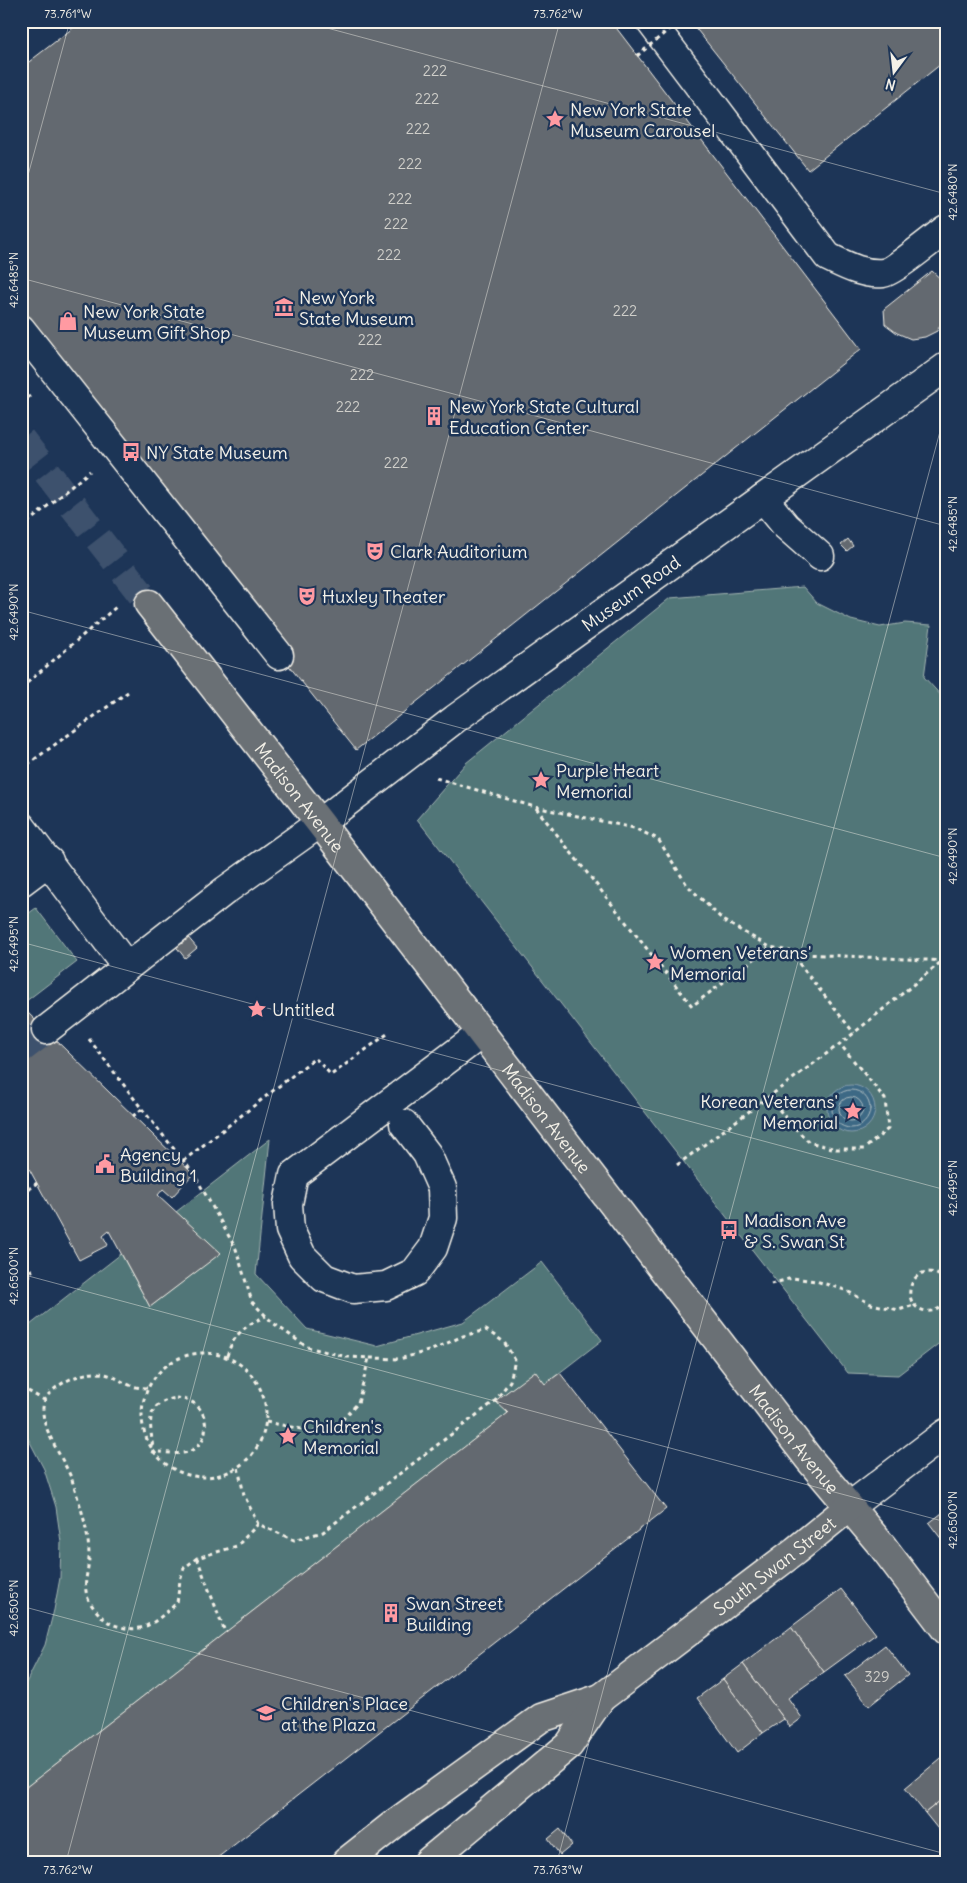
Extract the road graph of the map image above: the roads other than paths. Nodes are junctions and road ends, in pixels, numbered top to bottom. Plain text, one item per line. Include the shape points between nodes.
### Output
1 (650, 21) edge
2 (946, 229) edge
3 (21, 329) edge
4 (946, 367) edge
5 (763, 498) junction
6 (820, 556) dead end
7 (149, 604) tunnel mouth
8 (279, 655) dead end
9 (320, 823) junction
10 (21, 826) edge
11 (48, 860) junction
12 (21, 882) edge
13 (127, 967) junction
14 (46, 1030) tunnel mouth
15 (481, 1034) junction
16 (404, 1124) dead end
17 (946, 1432) edge
18 (848, 1507) junction
19 (946, 1630) edge
20 (601, 1698) junction
21 (360, 1858) edge
22 (428, 1862) edge

1 - 2 street via 828,257 858,271 885,273
3 - 8 street
4 - 5 street, Museum Road
5 - 6 street via 786,526
5 - 9 street, Museum Road via 455,719
7 - 9 main road, Madison Avenue
9 - 13 street, Museum Road via 226,890
9 - 15 main road, Madison Avenue
10 - 11 street
11 - 12 street
11 - 13 street
13 - 14 street, Museum Road
15 - 16 street via 294,1175 288,1204 290,1230 302,1256 324,1278 353,1289 386,1286 415,1272 433,1248 443,1218 442,1188 426,1154
15 - 18 main road, Madison Avenue
17 - 18 street, South Swan Street
18 - 19 main road, Madison Avenue
18 - 20 main road, South Swan Street
20 - 21 main road, South Swan Street via 541,1718
20 - 22 main road, South Swan Street via 569,1745

